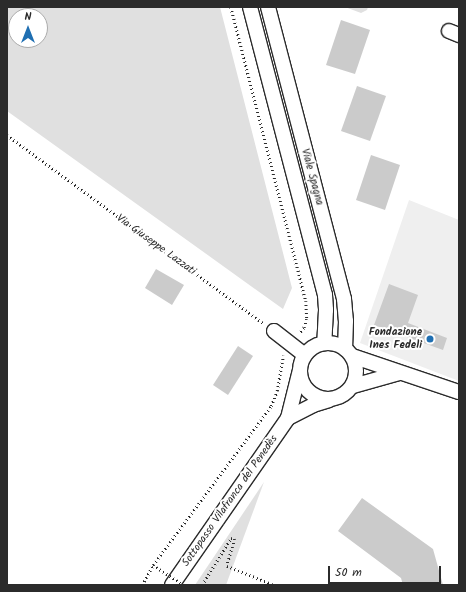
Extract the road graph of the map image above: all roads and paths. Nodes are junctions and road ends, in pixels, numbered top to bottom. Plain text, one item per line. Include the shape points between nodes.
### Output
1 (230, 7) edge
2 (250, 7) edge
3 (268, 7) edge
4 (7, 135) edge
5 (274, 331) joint
6 (290, 343) junction
7 (324, 343) junction
8 (349, 352) junction
9 (305, 355) junction
10 (300, 370) junction
11 (399, 373) junction
12 (353, 386) junction
13 (459, 392) edge
14 (329, 400) junction
15 (288, 418) junction
16 (153, 565) junction
17 (142, 585) edge
18 (172, 585) edge
19 (184, 585) edge
20 (202, 585) edge
21 (274, 585) edge

1 - 6 path via 306,303 305,325
2 - 7 street, Viale Spagna via 325,295
3 - 8 street, Viale Spagna via 344,299
4 - 5 path, Via Giuseppe Lazzati
5 - 6 street
6 - 9 street
6 - 16 path via 281,361 278,385 271,406
7 - 8 street via 335,344
7 - 9 street via 310,349
8 - 11 street
8 - 12 street via 356,366
9 - 10 street
10 - 14 street via 302,382 308,392 318,398
10 - 15 street, Sottopasso Vilafranca del Penedès
11 - 12 street
11 - 13 street
12 - 14 street via 339,398
14 - 15 street, Sottopasso Vilafranca del Penedès
15 - 18 street, Sottopasso Vilafranca del Penedès
16 - 17 path
16 - 19 path, bridge
20 - 21 path via 231,538 235,539 227,566

